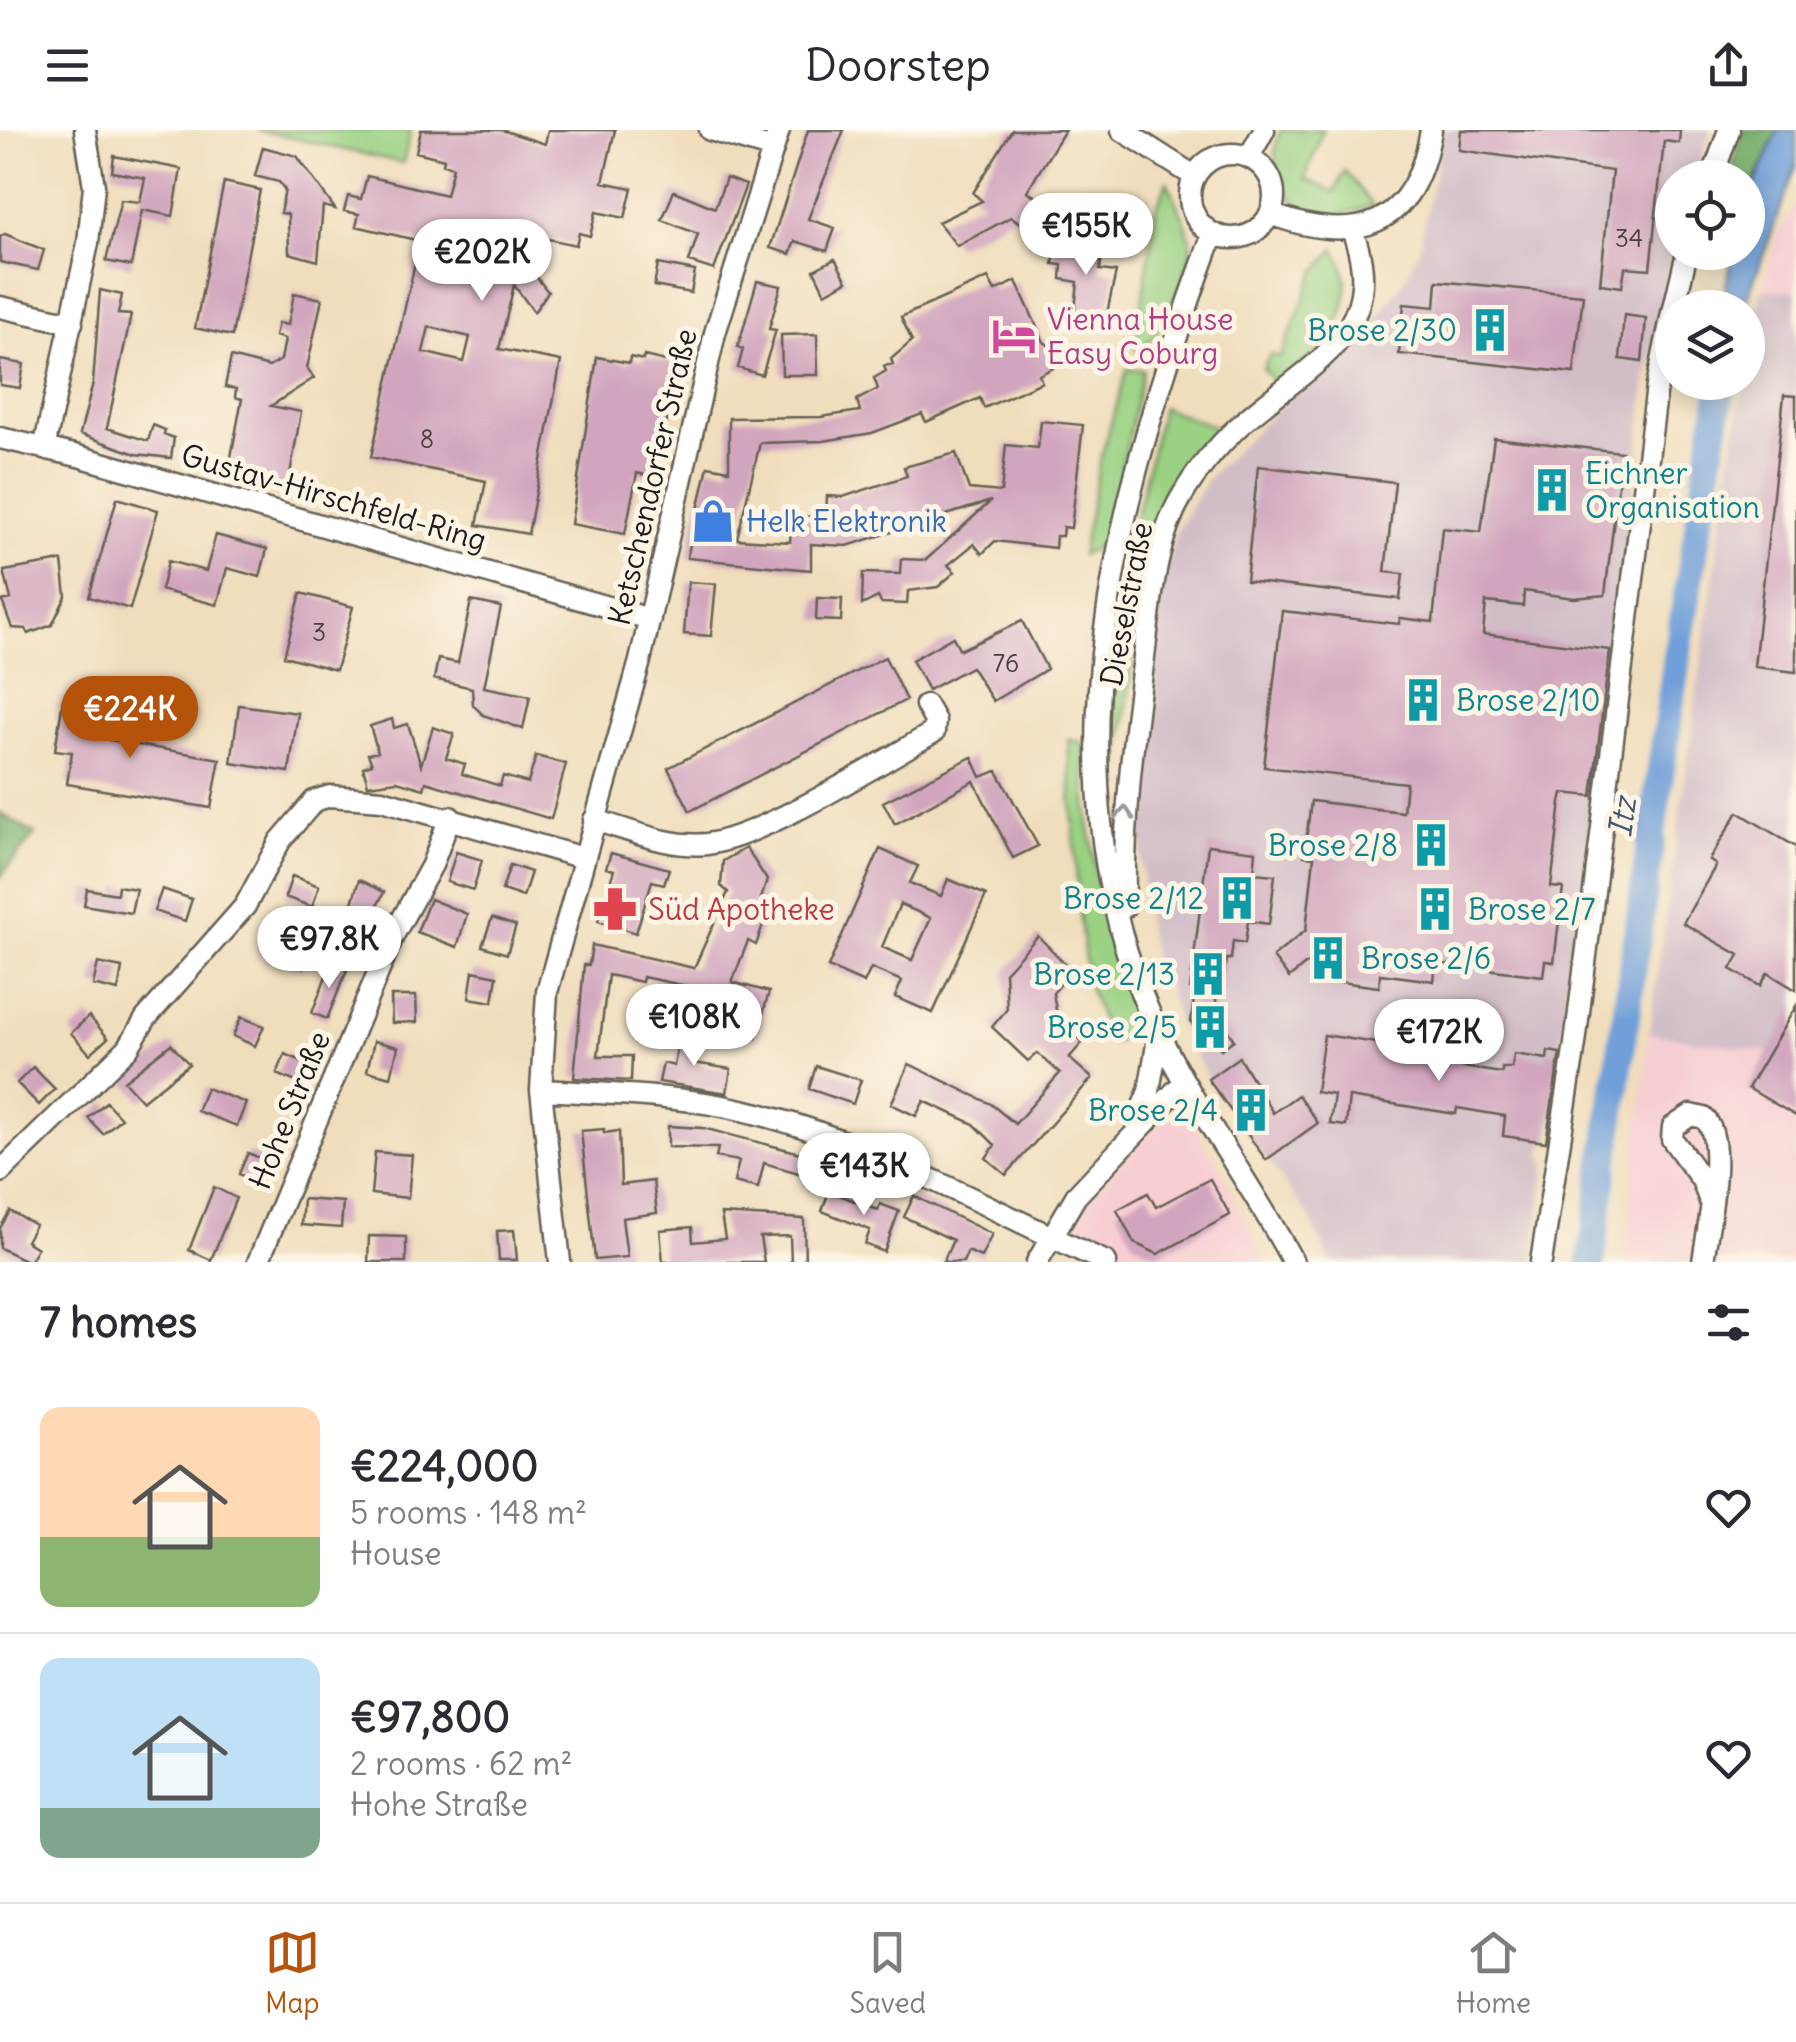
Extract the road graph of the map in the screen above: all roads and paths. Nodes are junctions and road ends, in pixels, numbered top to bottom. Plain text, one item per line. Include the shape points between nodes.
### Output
1 (85, 130) edge
2 (710, 130) edge
3 (1122, 130) edge
4 (1264, 130) edge
5 (1431, 130) edge
6 (1728, 130) edge
7 (776, 139) edge
8 (1250, 157) junction
9 (1718, 160) edge
10 (1194, 176) junction
11 (1270, 214) junction
12 (1352, 230) junction
13 (1213, 234) junction
14 (0, 307) edge
15 (72, 323) junction
16 (1655, 400) edge
17 (0, 438) edge
18 (44, 448) junction
19 (650, 618) junction
20 (926, 705) dead end
21 (450, 817) junction
22 (594, 820) junction
23 (583, 858) junction
24 (1126, 945) junction
25 (1159, 1033) junction
26 (1184, 1082) junction
27 (541, 1090) junction
28 (1132, 1136) junction
29 (0, 1172) edge
30 (1710, 1204) dead end
31 (1049, 1237) junction
32 (258, 1262) edge
33 (560, 1262) edge
34 (1037, 1262) edge
35 (1106, 1262) edge
36 (1293, 1262) edge
37 (1541, 1262) edge
38 (1704, 1262) edge

1 - 15 street via 94,186
2 - 7 street, Ketschendorfer Straße
3 - 10 street
4 - 8 street
5 - 12 street via 1423,169 1403,200
6 - 9 street
7 - 19 street, Ketschendorfer Straße via 710,352
8 - 10 street via 1218,156
8 - 11 street via 1272,181
10 - 13 street via 1191,208
11 - 12 street via 1336,232
11 - 13 street via 1246,236
24 -> 12 street, Dieselstraße via 1126,792 1159,558 1181,497 1208,458 1348,332 1364,272
13 - 24 street via 1144,431 1107,593 1100,789
14 - 15 street
15 - 18 street
16 - 37 street via 1575,1044
17 - 18 street, Gustav-Hirschfeld-Ring
18 - 19 street, Gustav-Hirschfeld-Ring
19 - 22 street, Ketschendorfer Straße
20 - 22 street via 934,732 744,834 678,843
21 - 23 street
21 - 29 street via 350,796 304,807 245,906 146,1018 128,1048
21 - 32 street, Hohe Straße via 394,934
22 - 23 street, Ketschendorfer Straße
23 - 27 street, Ketschendorfer Straße via 547,992
24 - 25 street
25 - 26 street
25 - 28 street
26 - 28 street
26 - 36 street
27 - 31 street via 750,1112 924,1176
27 - 33 street, Ketschendorfer Straße
28 - 31 street via 1076,1196
30 - 38 street
31 - 34 street
31 - 35 street

